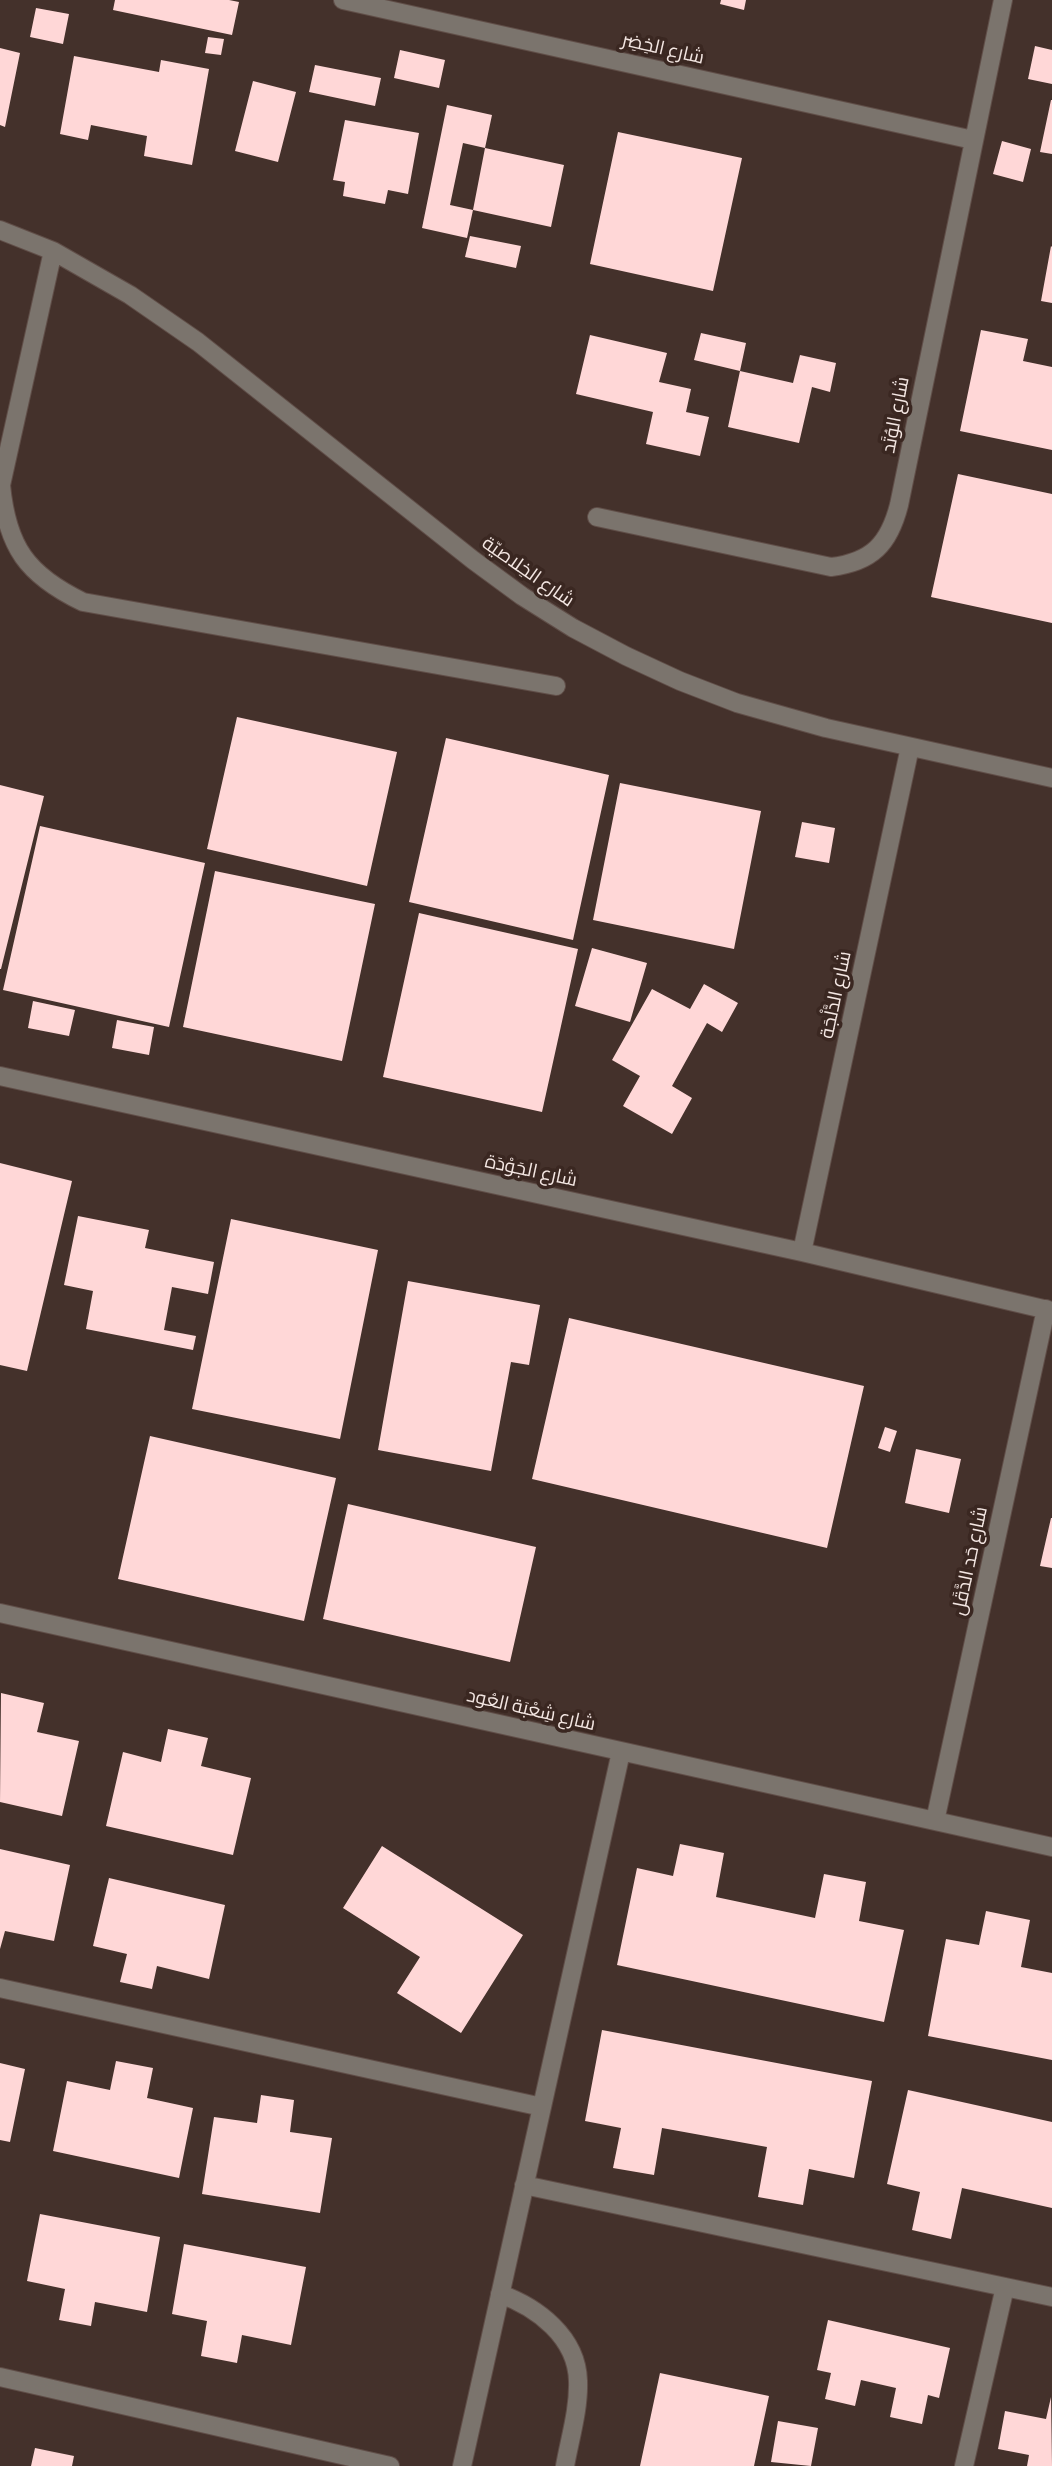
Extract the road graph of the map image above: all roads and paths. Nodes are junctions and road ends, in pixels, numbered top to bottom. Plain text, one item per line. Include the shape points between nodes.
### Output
1 (343, 0) edge
2 (1003, 0) edge
3 (973, 140) junction
4 (0, 230) edge
5 (53, 251) junction
6 (597, 517) dead end
7 (556, 686) dead end
8 (910, 747) junction
9 (1052, 778) edge
10 (0, 1076) edge
11 (802, 1252) junction
12 (1049, 1310) edge
13 (0, 1613) edge
14 (621, 1752) junction
15 (935, 1821) junction
16 (1052, 1847) edge
17 (0, 1988) edge
18 (542, 2108) junction
19 (524, 2185) junction
20 (1005, 2287) junction
21 (500, 2294) junction
22 (1052, 2297) edge
23 (0, 2377) edge
24 (390, 2466) edge
25 (462, 2466) edge
26 (565, 2466) edge
27 (964, 2466) edge

1 - 3 street, شارع الخِضِر
2 - 3 street, شارع الوُتَد
3 - 6 street, شارع الوُتَد via 899,505 884,542 869,556 831,567
4 - 5 street, شارع الخِلاصيّة
5 - 7 street via 1,485 4,515 15,544 32,569 55,589 83,602
5 - 8 street, شارع الخِلاصيّة via 130,295 198,342 473,560 573,628 669,676 737,703
8 - 9 street, شارع الخِلاصيّة
8 - 11 street, شارع الدَّلْجَة
10 - 11 street, شارع الجَوْدَة
11 - 12 street, شارع الجَوْدَة
12 - 15 street, شارع حَد الدَّقَل
13 - 14 street, شارع شِعْبَة العُود
14 - 15 street, شارع شِعْبَة العُود
14 - 18 street
15 - 16 street, شارع شِعْبَة العُود
17 - 18 street
18 - 19 street
19 - 20 street
19 - 21 street
20 - 22 street
20 - 27 street
21 - 25 street
21 - 26 street via 543,2316 572,2354 578,2398
23 - 24 street

